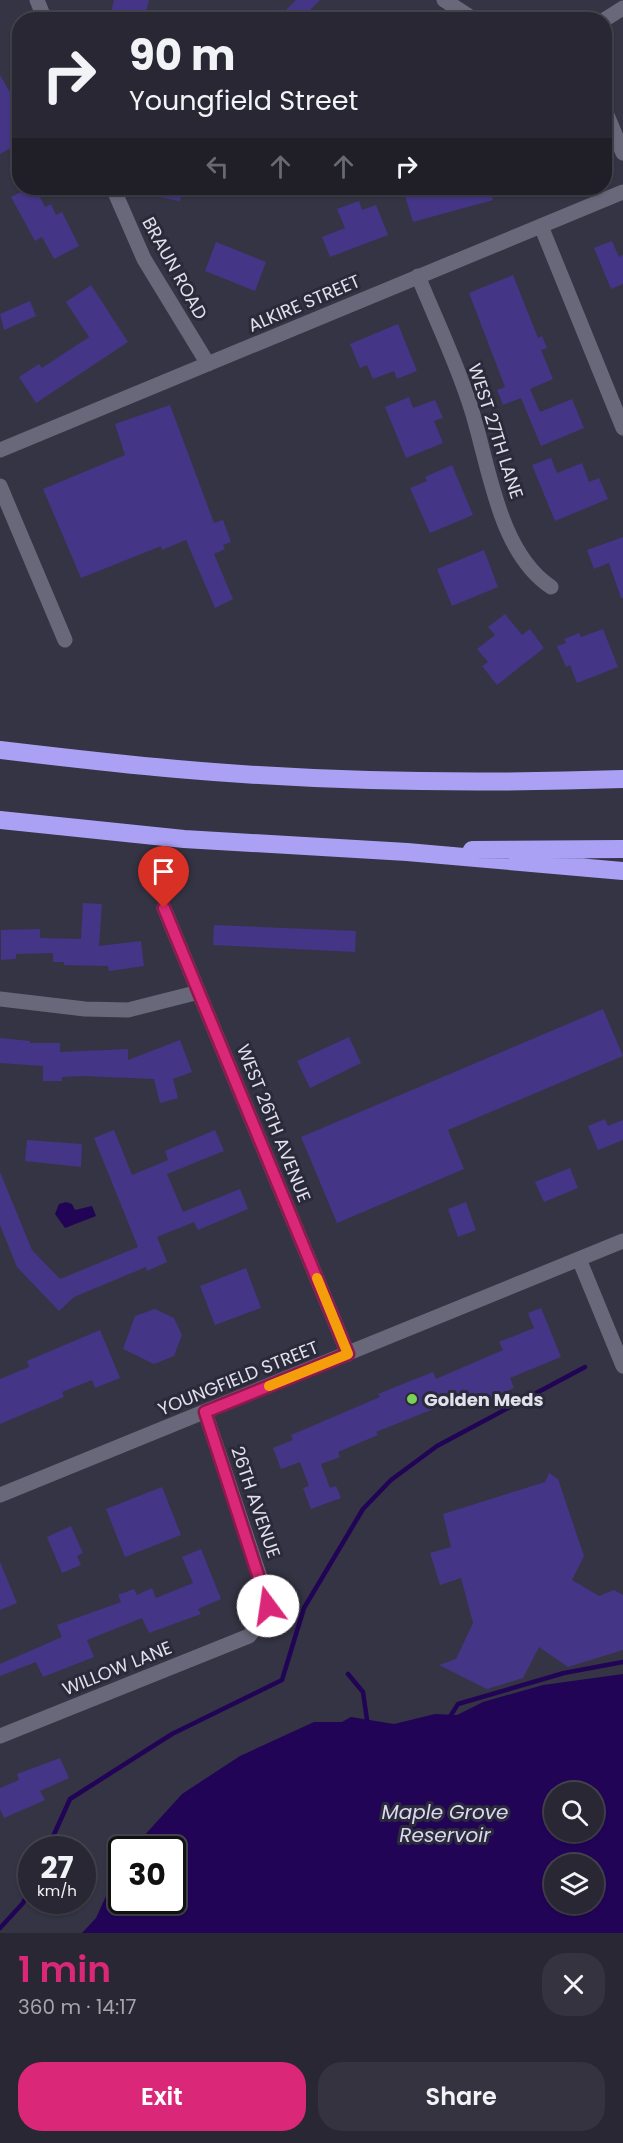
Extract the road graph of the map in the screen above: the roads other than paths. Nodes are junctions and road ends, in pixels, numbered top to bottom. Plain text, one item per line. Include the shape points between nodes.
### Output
1 (444, 0) edge
2 (463, 12) edge
3 (612, 127) edge
4 (623, 153) edge
5 (623, 192) edge
6 (116, 195) edge
7 (541, 226) junction
8 (418, 276) junction
9 (208, 364) junction
10 (623, 428) edge
11 (0, 450) edge
12 (0, 486) edge
13 (551, 587) dead end
14 (65, 640) dead end
15 (0, 750) edge
16 (623, 779) edge
17 (0, 820) edge
18 (623, 849) edge
19 (407, 852) junction
20 (623, 871) edge
21 (164, 908) dead end
22 (199, 992) junction
23 (0, 999) edge
24 (623, 1241) edge
25 (579, 1259) junction
26 (348, 1354) junction
27 (623, 1366) edge
28 (205, 1412) junction
29 (0, 1495) edge
30 (249, 1636) joint
31 (0, 1736) edge

1 - 2 street
3 - 4 street
5 - 7 street, ALKIRE STREET
6 - 9 street, BRAUN ROAD via 144,259
7 - 8 street, ALKIRE STREET
7 - 10 street
8 - 9 street, ALKIRE STREET
8 - 13 street, WEST 27TH LANE via 468,399 491,486 518,550 531,571
9 - 11 street, ALKIRE STREET
12 - 14 street
15 - 16 highway via 178,769 313,777
17 - 19 highway via 184,839
18 - 19 highway
19 - 20 highway
21 - 22 street, WEST 26TH AVENUE
22 - 23 street via 128,1011
22 - 26 street, WEST 26TH AVENUE
24 - 25 street, YOUNGFIELD STREET
25 - 26 street, YOUNGFIELD STREET
25 - 27 street
26 - 28 street, YOUNGFIELD STREET
28 - 29 street, YOUNGFIELD STREET
28 - 30 street, 26TH AVENUE via 268,1606
30 - 31 street, WILLOW LANE

